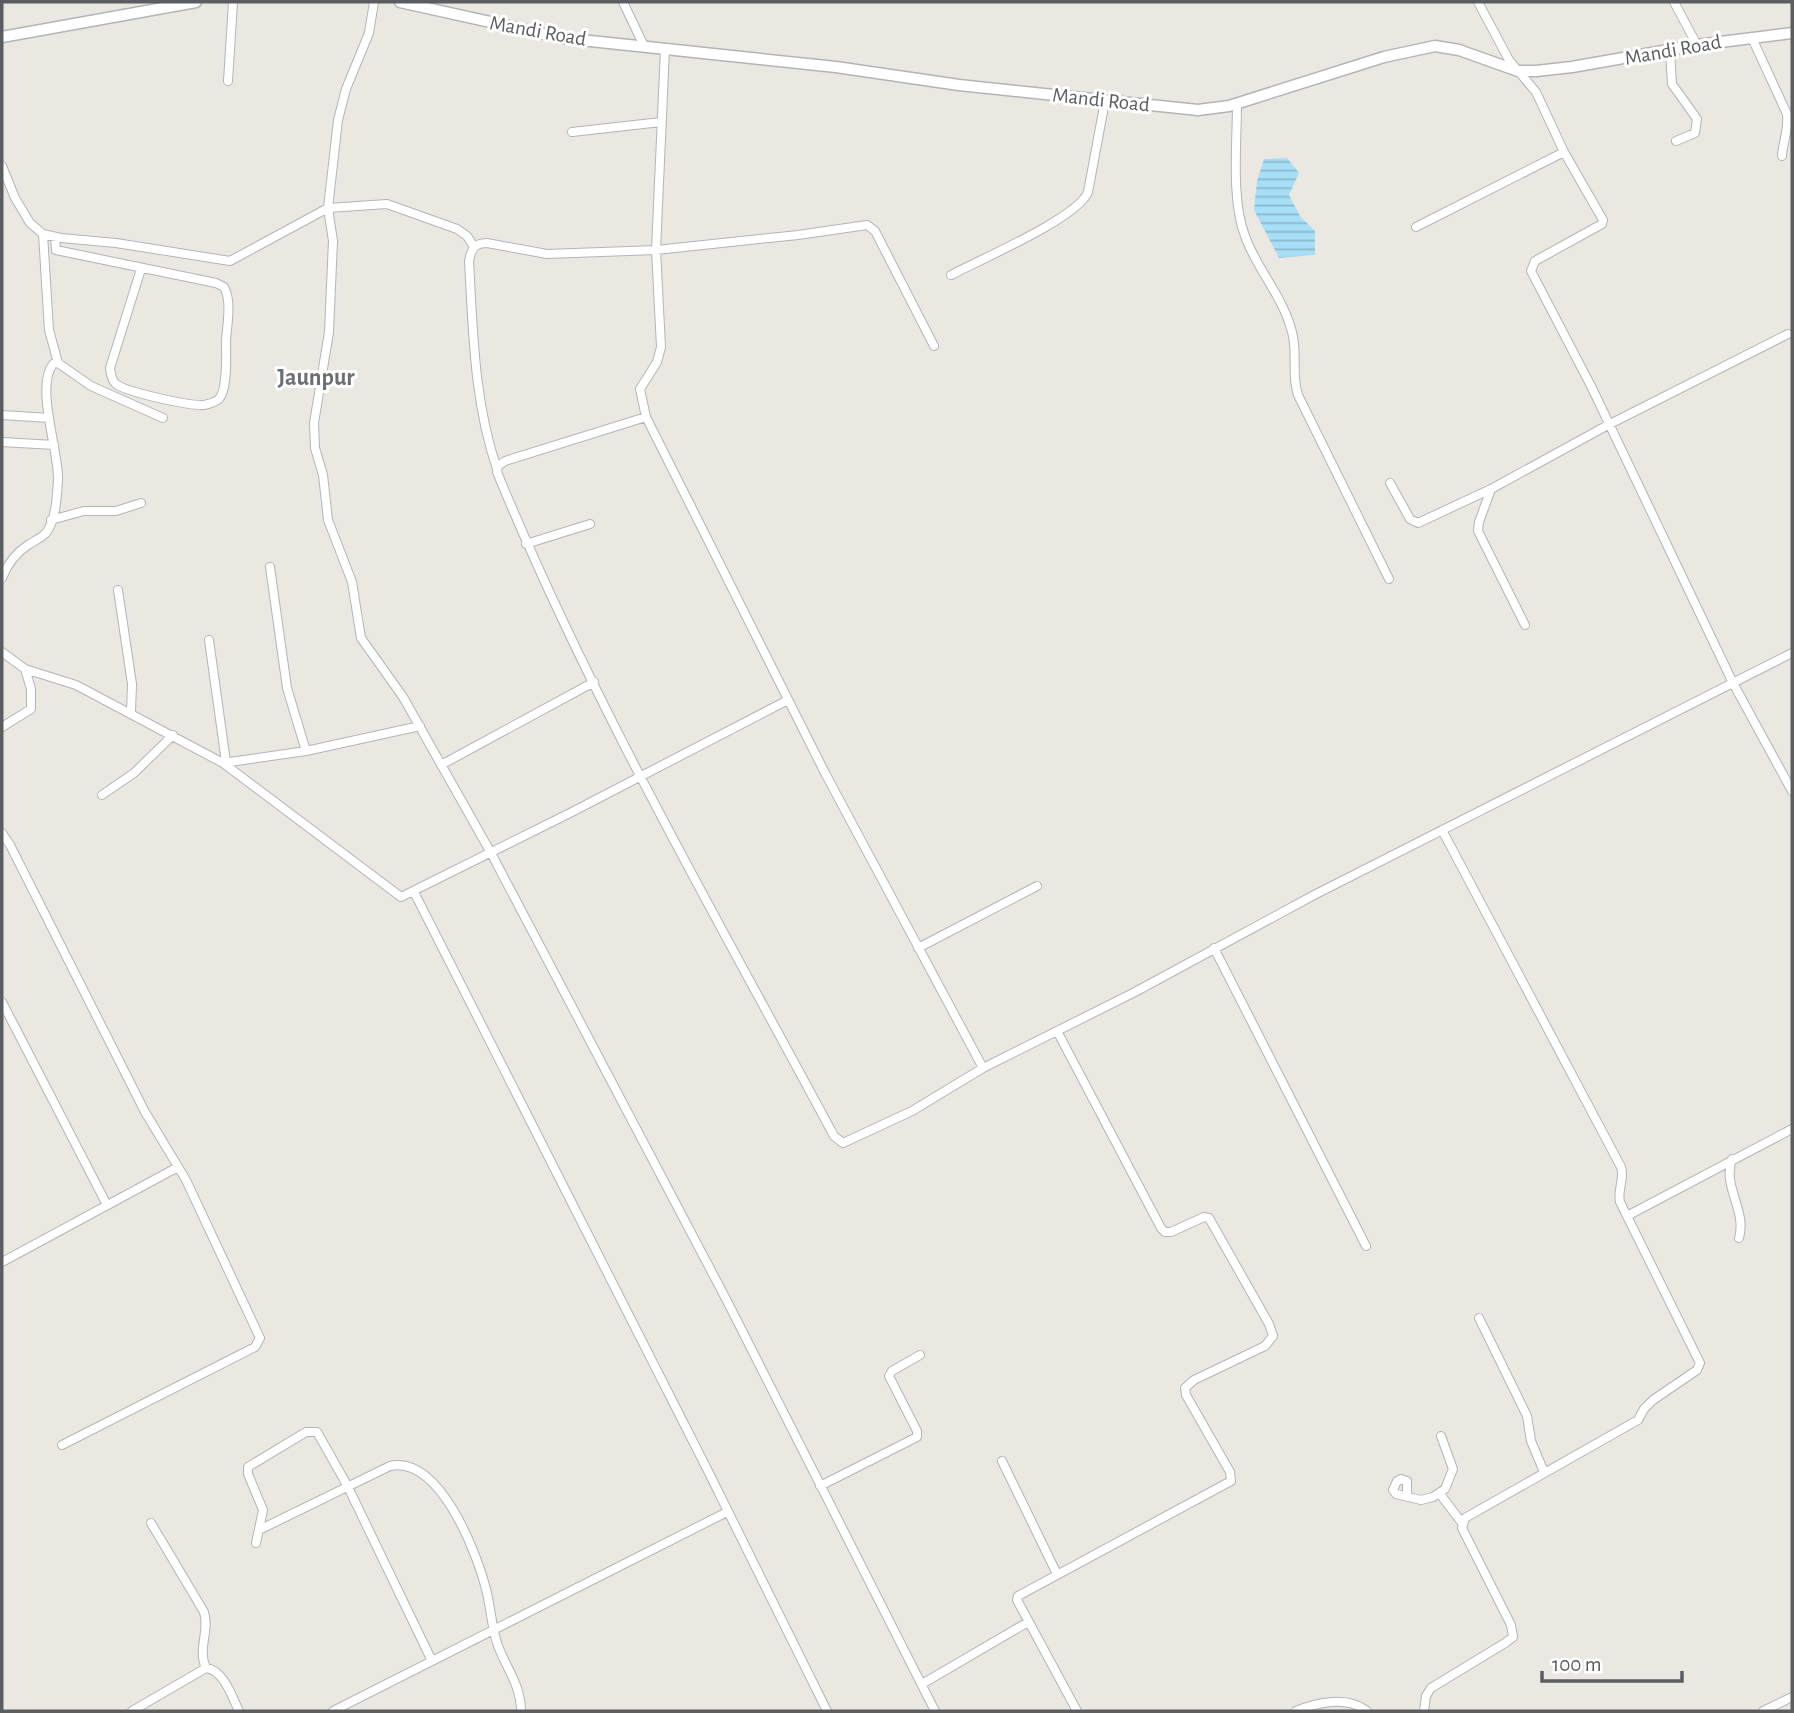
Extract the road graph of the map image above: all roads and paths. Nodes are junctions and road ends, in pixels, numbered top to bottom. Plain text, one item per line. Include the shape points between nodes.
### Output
1 (196, 2) edge
2 (233, 2) edge
3 (374, 2) edge
4 (400, 2) edge
5 (623, 2) edge
6 (1478, 2) edge
7 (1674, 2) edge
8 (1792, 33) edge
9 (2, 37) edge
10 (1752, 38) junction
11 (1697, 45) junction
12 (644, 46) junction
13 (665, 49) junction
14 (1670, 51) junction
15 (1518, 71) junction
16 (228, 81) dead end
17 (1105, 101) junction
18 (1237, 104) junction
19 (661, 122) junction
20 (572, 132) dead end
21 (1676, 141) dead end
22 (1564, 152) junction
23 (1783, 156) dead end
24 (2, 169) edge
25 (328, 208) junction
26 (1416, 227) dead end
27 (43, 234) junction
28 (55, 237) junction
29 (474, 247) junction
30 (656, 250) junction
31 (141, 269) junction
32 (951, 275) dead end
33 (1788, 334) dead end
34 (934, 346) dead end
35 (58, 363) junction
36 (2, 415) edge
37 (646, 417) junction
38 (49, 418) junction
39 (163, 418) dead end
40 (1608, 425) junction
41 (2, 442) edge
42 (54, 445) junction
43 (496, 468) junction
44 (1390, 483) dead end
45 (1490, 489) junction
46 (141, 503) dead end
47 (51, 520) junction
48 (590, 524) dead end
49 (526, 544) junction
50 (270, 567) dead end
51 (2, 578) edge
52 (1389, 579) dead end
53 (118, 590) dead end
54 (1525, 625) dead end
55 (209, 640) dead end
56 (2, 652) edge
57 (1792, 653) edge
58 (25, 668) junction
59 (594, 682) junction
60 (1733, 683) junction
61 (788, 700) junction
62 (131, 712) junction
63 (420, 726) junction
64 (2, 727) edge
65 (173, 735) junction
66 (306, 751) junction
67 (224, 762) junction
68 (442, 765) junction
69 (641, 776) junction
70 (1792, 790) edge
71 (102, 795) dead end
72 (1442, 830) junction
73 (2, 833) edge
74 (491, 853) junction
75 (1037, 886) dead end
76 (414, 892) junction
77 (918, 948) junction
78 (1214, 948) junction
79 (2, 1002) edge
80 (1058, 1031) junction
81 (983, 1068) junction
82 (1792, 1129) edge
83 (1732, 1159) junction
84 (178, 1167) junction
85 (107, 1205) junction
86 (1627, 1216) junction
87 (1739, 1238) dead end
88 (1366, 1246) dead end
89 (2, 1262) edge
90 (1479, 1318) dead end
91 (920, 1355) dead end
92 (1441, 1436) dead end
93 (62, 1445) dead end
94 (1002, 1461) dead end
95 (1544, 1472) junction
96 (347, 1485) junction
97 (820, 1486) junction
98 (1440, 1494) junction
99 (1407, 1495) dead end
100 (727, 1512) junction
101 (1462, 1522) junction
102 (151, 1523) dead end
103 (259, 1530) junction
104 (256, 1543) dead end
105 (1057, 1574) junction
106 (1028, 1622) junction
107 (494, 1631) junction
108 (432, 1661) junction
109 (206, 1668) junction
110 (922, 1684) junction
111 (1792, 1697) edge
112 (132, 1711) edge
113 (239, 1711) edge
114 (333, 1711) edge
115 (521, 1711) edge
116 (827, 1711) edge
117 (935, 1711) edge
118 (1077, 1711) edge
119 (1296, 1711) edge
120 (1367, 1711) edge
121 (1424, 1711) edge
122 (1763, 1711) edge

1 - 9 street
2 - 16 street
3 - 25 street via 369,33 341,105
4 - 12 street, Mandi Road via 562,38
5 - 12 street
6 - 15 street
7 - 11 street
8 - 10 street, Mandi Road
10 - 11 street, Mandi Road
10 - 23 street via 1787,114
11 - 14 street, Mandi Road
12 - 13 street, Mandi Road
13 - 17 street, Mandi Road
13 - 19 street
14 - 15 street, Mandi Road via 1572,68
14 - 21 street via 1672,84 1697,119 1695,133
15 - 18 street, Mandi Road via 1435,46 1384,57
15 - 22 street via 1536,92
17 - 18 street, Mandi Road via 1198,110
17 - 32 street via 1084,200 1055,221
18 - 52 street via 1238,210 1245,239 1288,318 1298,395
19 - 20 street
19 - 30 street
22 - 26 street
22 - 40 street via 1603,223 1535,261 1531,271
24 - 27 street via 24,214
25 - 28 street via 235,260
25 - 29 street via 394,205 457,229
25 - 63 street via 333,241 315,448 328,520 352,582 363,642
27 - 28 street
27 - 35 street via 49,330
28 - 31 street via 56,250
29 - 30 street via 487,243 547,254
29 - 43 street via 469,261 476,372 482,421
30 - 34 street via 870,226
30 - 37 street via 661,347 640,389
31 - 31 street via 216,283 227,292 225,379 216,401 200,405 156,397 128,390 113,380 110,368
33 - 40 street
35 - 38 street via 50,368
35 - 39 street via 91,386
36 - 38 street
37 - 43 street via 505,461
37 - 61 street
38 - 42 street
40 - 45 street
40 - 60 street
41 - 42 street
42 - 47 street via 58,479
43 - 49 street
44 - 45 street via 1416,523
45 - 54 street via 1478,531
46 - 47 street
47 - 51 street via 44,535 14,557
48 - 49 street
49 - 59 street
50 - 66 street via 287,688
53 - 62 street via 132,684
55 - 67 street
56 - 58 street
57 - 60 street
58 - 62 street via 76,685
58 - 64 street via 32,709
59 - 68 street
59 - 69 street
60 - 70 street
60 - 72 street
61 - 69 street
61 - 77 street
62 - 65 street
63 - 66 street
63 - 68 street
65 - 67 street
65 - 71 street via 144,765
66 - 67 street
67 - 76 street via 400,896
68 - 74 street
69 - 74 street
69 - 81 street via 838,1141 847,1142 912,1111
72 - 78 street
72 - 86 street via 1621,1167 1619,1199
73 - 84 street via 145,1112
74 - 76 street
74 - 97 street
75 - 77 street
76 - 100 street
77 - 81 street
78 - 80 street
78 - 88 street
79 - 85 street
80 - 81 street
80 - 105 street via 1161,1228 1171,1232 1209,1218 1273,1336 1265,1346 1185,1388 1232,1480
82 - 83 street
83 - 86 street
83 - 87 street via 1728,1174 1741,1220
84 - 85 street
84 - 93 street via 260,1343
85 - 89 street
86 - 95 street via 1699,1357 1698,1370 1646,1406 1638,1420
90 - 95 street via 1527,1416
91 - 97 street via 889,1376 917,1437
92 - 98 street via 1453,1469
94 - 105 street
95 - 101 street via 1468,1514
96 - 103 street
96 - 103 street via 321,1435 314,1430 306,1432 248,1467 263,1510
96 - 107 street via 398,1464 418,1470 430,1480 448,1504 479,1565
96 - 108 street
97 - 110 street
98 - 99 street via 1422,1500
98 - 101 street
100 - 107 street
100 - 116 street
101 - 121 street via 1513,1637 1431,1688
102 - 109 street via 204,1612 201,1651
103 - 104 street
105 - 106 street via 1018,1596
106 - 110 street
106 - 118 street
107 - 108 street
107 - 115 street via 516,1682
108 - 114 street
109 - 112 street
109 - 113 street via 220,1676
110 - 117 street
111 - 122 street
119 - 120 street via 1336,1703 1351,1703

